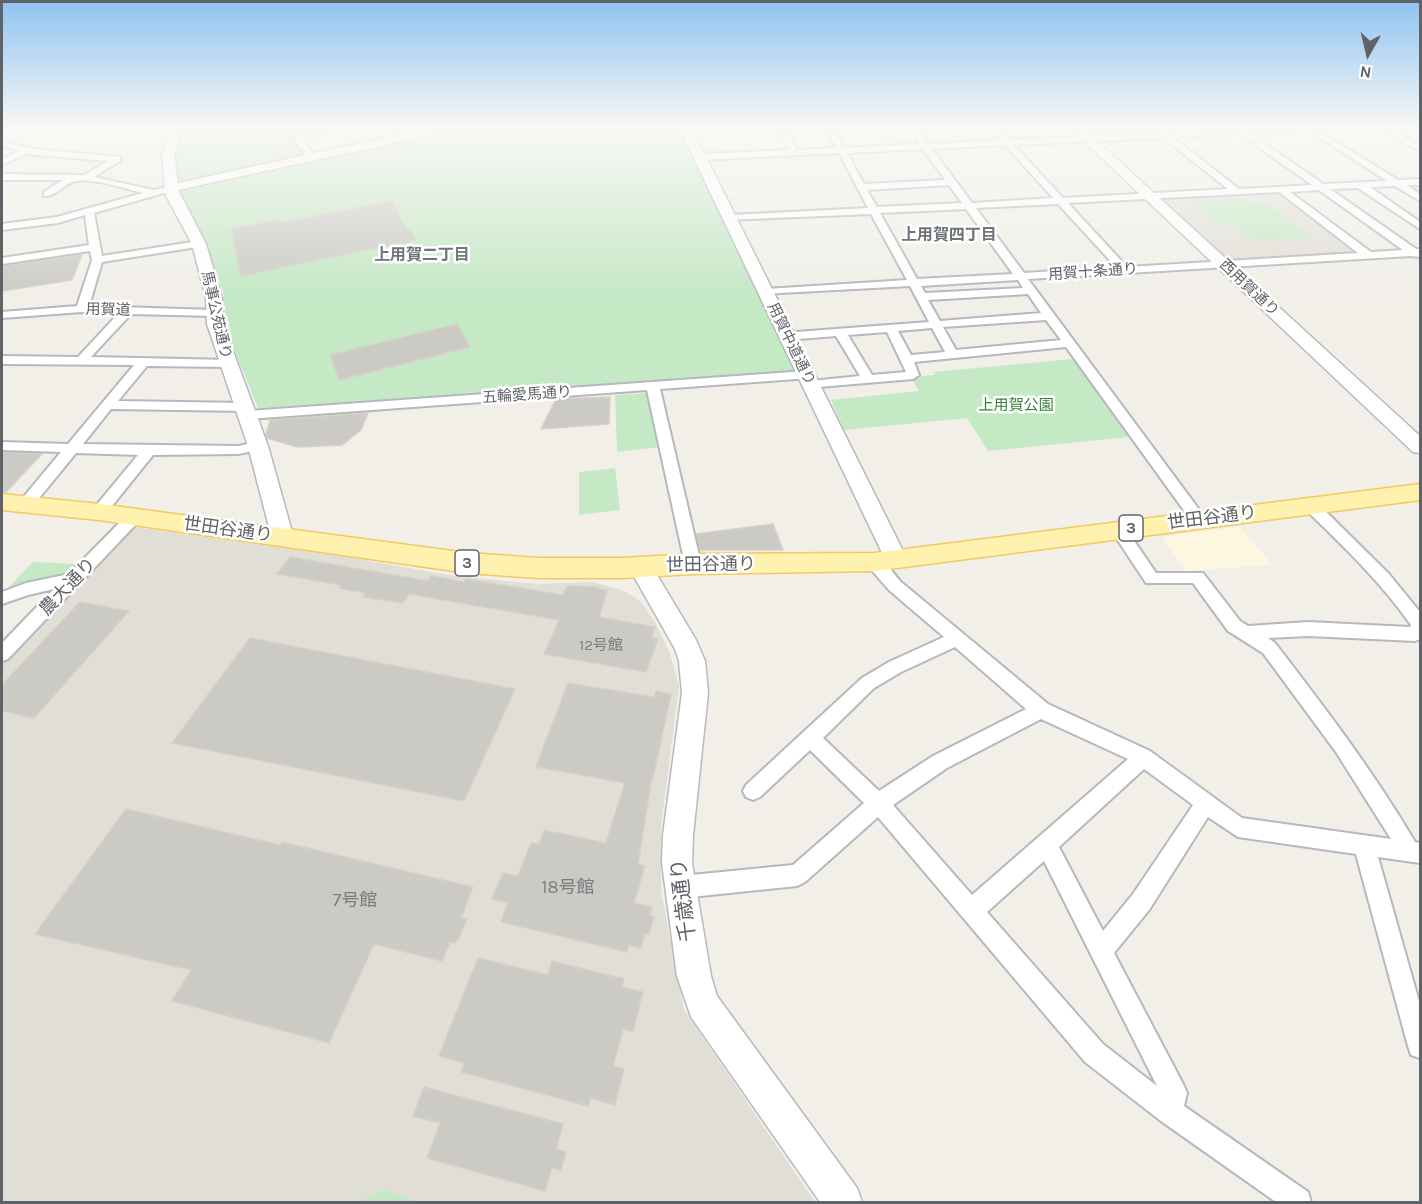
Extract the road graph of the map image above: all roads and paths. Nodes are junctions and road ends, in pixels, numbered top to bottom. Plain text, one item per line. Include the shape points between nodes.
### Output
1 (61, 185) edge
2 (132, 185) edge
3 (164, 185) edge
4 (185, 185) edge
5 (714, 185) edge
6 (895, 185) edge
7 (953, 185) edge
8 (1047, 185) edge
9 (1138, 185) edge
10 (1227, 185) edge
11 (1318, 185) edge
12 (1356, 185) edge
13 (1360, 185) edge
14 (1401, 185) edge
15 (863, 187) joint
16 (1321, 187) junction
17 (1281, 189) junction
18 (163, 190) junction
19 (1236, 192) junction
20 (47, 194) dead end
21 (1150, 196) junction
22 (1420, 198) edge
23 (1060, 200) junction
24 (969, 206) junction
25 (89, 211) junction
26 (876, 211) junction
27 (730, 218) junction
28 (25, 226) junction
29 (2, 227) edge
30 (1420, 227) edge
31 (1382, 230) junction
32 (2, 234) edge
33 (199, 244) junction
34 (94, 247) junction
35 (1418, 254) edge
36 (1368, 255) junction
37 (97, 260) junction
38 (2, 261) edge
39 (1223, 264) junction
40 (1123, 269) junction
41 (1021, 277) junction
42 (915, 282) junction
43 (1030, 291) junction
44 (766, 292) junction
45 (922, 297) junction
46 (82, 309) junction
47 (128, 310) junction
48 (214, 313) junction
49 (2, 315) edge
50 (1047, 316) junction
51 (936, 324) junction
52 (891, 328) junction
53 (840, 332) junction
54 (787, 336) junction
55 (1068, 343) junction
56 (952, 354) junction
57 (907, 359) junction
58 (2, 360) edge
59 (81, 361) junction
60 (143, 362) junction
61 (227, 363) junction
62 (808, 380) junction
63 (868, 380) junction
64 (653, 387) junction
65 (109, 405) junction
66 (246, 411) junction
67 (2, 446) edge
68 (258, 446) junction
69 (73, 447) junction
70 (1420, 447) edge
71 (150, 450) junction
72 (1420, 492) edge
73 (2, 502) edge
74 (26, 504) junction
75 (1311, 506) junction
76 (99, 512) junction
77 (133, 518) junction
78 (1198, 519) junction
79 (1119, 530) junction
80 (277, 537) junction
81 (885, 561) junction
82 (693, 564) junction
83 (640, 566) junction
84 (76, 579) junction
85 (2, 598) edge
86 (1420, 624) edge
87 (1247, 633) junction
88 (957, 639) junction
89 (2, 654) edge
90 (1041, 710) junction
91 (811, 739) junction
92 (1143, 757) junction
93 (753, 791) dead end
94 (879, 803) junction
95 (1205, 804) junction
96 (1364, 844) junction
97 (1047, 846) junction
98 (1415, 852) edge
99 (681, 887) junction
100 (972, 910) junction
101 (1101, 951) junction
102 (1420, 1046) edge
103 (1170, 1112) junction
104 (843, 1203) edge
105 (1299, 1203) edge

1 - 20 street
2 - 18 street
3 - 18 street, 馬事公苑通り
4 - 18 street
5 - 27 street, 用賀中道通り
6 - 15 street
7 - 24 street
8 - 23 street
9 - 21 street, 西用賀通り
10 - 19 street
11 - 16 street
12 - 16 street
13 - 30 street
14 - 22 street
15 - 26 street
16 - 17 street
16 - 31 street
17 - 19 street
17 - 36 street
18 - 25 street
18 - 33 street, 馬事公苑通り
19 - 21 street
21 - 23 street
21 - 39 street, 西用賀通り
23 - 24 street
23 - 40 street
24 - 26 street
24 - 41 street
25 - 28 street
25 - 34 street
26 - 27 street
26 - 42 street
27 - 44 street, 用賀中道通り
28 - 29 street
28 - 32 street
30 - 31 street
31 - 35 street
33 - 37 street
33 - 48 street, 馬事公苑通り via 214,298
34 - 37 street
34 - 38 street
35 - 36 street, 用賀十条通り
36 - 39 street, 用賀十条通り
37 - 46 street
39 - 40 street, 用賀十条通り
39 - 70 street, 西用賀通り
40 - 41 street, 用賀十条通り
41 - 42 street, 用賀十条通り
41 - 43 street
42 - 44 street, 用賀十条通り
42 - 45 street
43 - 45 street
43 - 50 street
44 - 54 street, 用賀中道通り
45 - 51 street
46 - 47 street, 用賀道
46 - 49 street, 用賀道
47 - 48 street, 用賀道
47 - 59 street
48 - 61 street, 馬事公苑通り
50 - 51 street
50 - 55 street
51 - 52 street
51 - 56 street
52 - 53 street
52 - 57 street
53 - 54 street
53 - 63 street
54 - 62 street, 用賀中道通り
55 - 56 street
55 - 78 street
56 - 57 street
57 - 63 street, 五輪愛馬通り via 913,375
58 - 59 street
59 - 60 street
60 - 61 street
60 - 65 street
61 - 66 street, 馬事公苑通り
62 - 63 street, 五輪愛馬通り
62 - 64 street, 五輪愛馬通り
62 - 81 street, 用賀中道通り
64 - 66 street, 五輪愛馬通り
64 - 82 street
65 - 66 street, 五輪愛馬通り
65 - 69 street
66 - 68 street, 馬事公苑通り
67 - 69 street
68 - 71 street via 238,450
68 - 80 street, 馬事公苑通り via 281,532
69 - 71 street
69 - 74 street
71 - 76 street
72 - 75 main road, 世田谷通り / 3
73 - 74 main road, 世田谷通り / 3
74 - 76 main road, 世田谷通り / 3
75 - 78 main road, 世田谷通り / 3
75 - 86 street
76 - 77 main road, 世田谷通り / 3
77 - 80 main road, 世田谷通り / 3
77 - 84 street, 農大通り
78 - 79 main road, 世田谷通り / 3
79 - 81 main road, 世田谷通り / 3
79 - 87 street via 1152,579 1197,577 1234,626
80 - 83 main road, 世田谷通り / 3 via 504,567
81 - 82 main road, 世田谷通り / 3
81 - 88 street via 895,586
82 - 83 main road, 世田谷通り / 3
83 - 99 street, 千歳通り via 687,647 695,678 678,835
84 - 85 street
84 - 89 street, 農大通り
86 - 87 street via 1415,634 1308,629
87 - 98 street via 1269,648
88 - 90 street
88 - 91 street via 868,683
90 - 92 street
90 - 94 street via 940,762
91 - 93 street
91 - 94 street
92 - 95 street
92 - 97 street
94 - 99 street via 797,875
94 - 100 street
95 - 96 street via 1238,827
95 - 101 street via 1141,902
96 - 98 street
96 - 102 street
97 - 100 street
97 - 101 street
99 - 104 street, 千歳通り via 694,976 704,1005
100 - 103 street via 1094,1053
101 - 103 street via 1174,1093
103 - 105 street

